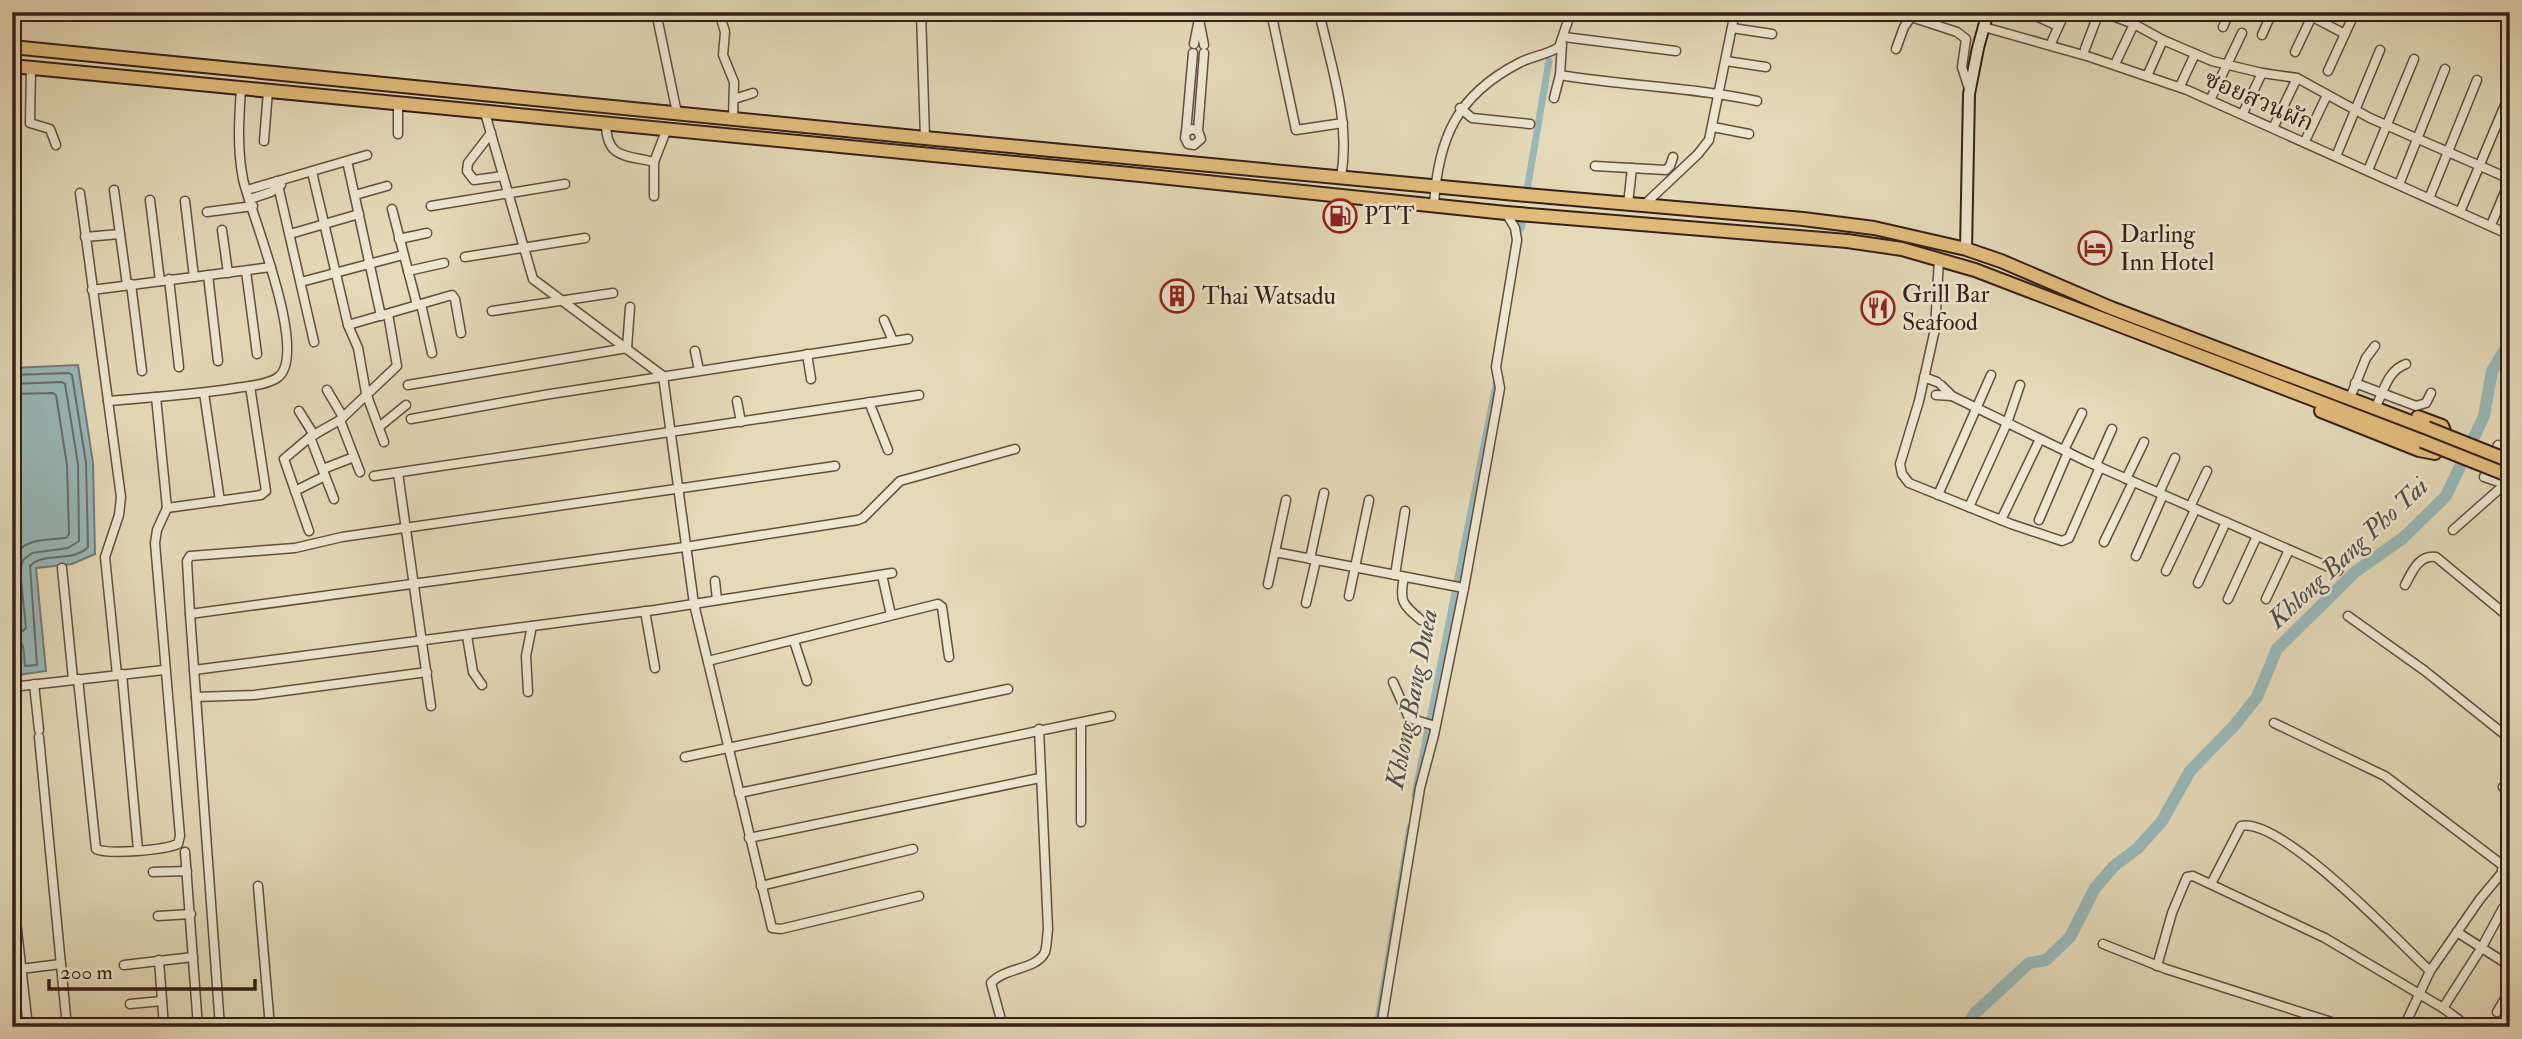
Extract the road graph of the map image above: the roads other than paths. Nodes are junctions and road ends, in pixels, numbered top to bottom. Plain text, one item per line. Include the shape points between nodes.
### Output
1 (656, 12) edge
2 (719, 12) edge
3 (922, 12) edge
4 (1271, 12) edge
5 (1319, 12) edge
6 (1571, 12) edge
7 (1735, 12) edge
8 (1988, 12) edge
9 (2065, 12) edge
10 (2100, 12) edge
11 (2229, 12) edge
12 (2272, 12) edge
13 (2303, 12) edge
14 (2355, 12) edge
15 (2313, 14) edge
16 (2034, 15) dead end
17 (1199, 16) edge
18 (2134, 24) junction
19 (2059, 26) junction
20 (1984, 27) junction
21 (2223, 27) dead end
22 (1732, 28) junction
23 (2242, 33) dead end
24 (1772, 34) dead end
25 (2345, 34) junction
26 (2262, 35) dead end
27 (2163, 40) junction
28 (1563, 41) junction
29 (2052, 41) dead end
30 (12, 47) edge
31 (1896, 49) dead end
32 (2085, 49) dead end
33 (2380, 50) dead end
34 (1676, 51) dead end
35 (2295, 52) dead end
36 (2195, 54) junction
37 (2414, 59) dead end
38 (1726, 61) junction
39 (169, 62) junction
40 (2116, 62) dead end
41 (2226, 65) junction
42 (12, 66) edge
43 (30, 68) junction
44 (1766, 68) dead end
45 (2445, 69) dead end
46 (2328, 71) dead end
47 (2262, 73) junction
48 (2147, 74) dead end
49 (1560, 75) junction
50 (2297, 78) junction
51 (2477, 80) dead end
52 (167, 81) junction
53 (2181, 84) dead end
54 (1190, 87) junction
55 (241, 88) junction
56 (1202, 88) junction
57 (268, 90) junction
58 (1970, 90) junction
59 (753, 93) dead end
60 (1719, 93) junction
61 (2510, 93) edge
62 (2327, 95) junction
63 (2212, 96) dead end
64 (1554, 98) dead end
65 (734, 99) junction
66 (1757, 101) dead end
67 (398, 104) junction
68 (1461, 108) junction
69 (2354, 110) junction
70 (2244, 111) dead end
71 (485, 113) junction
72 (677, 113) junction
73 (733, 118) junction
74 (1343, 123) junction
75 (1531, 124) dead end
76 (2275, 124) dead end
77 (2385, 124) junction
78 (606, 125) junction
79 (1713, 127) junction
80 (666, 131) junction
81 (1198, 131) junction
82 (491, 133) junction
83 (398, 134) dead end
84 (891, 134) junction
85 (1749, 134) dead end
86 (1186, 137) junction
87 (925, 138) junction
88 (2306, 139) dead end
89 (2416, 139) junction
90 (264, 141) dead end
91 (1197, 144) junction
92 (56, 145) dead end
93 (890, 152) junction
94 (2449, 152) junction
95 (2337, 154) dead end
96 (366, 155) dead end
97 (1673, 157) dead end
98 (347, 162) junction
99 (654, 162) junction
100 (1190, 162) junction
101 (2479, 165) junction
102 (1595, 166) dead end
103 (1632, 168) junction
104 (2369, 168) dead end
105 (312, 172) junction
106 (503, 176) junction
107 (1341, 177) junction
108 (2510, 179) edge
109 (2400, 182) dead end
110 (281, 183) junction
111 (565, 184) dead end
112 (1435, 186) junction
113 (387, 187) dead end
114 (114, 190) dead end
115 (80, 193) dead end
116 (509, 194) junction
117 (355, 195) junction
118 (2430, 196) dead end
119 (654, 197) dead end
120 (250, 198) junction
121 (150, 200) dead end
122 (185, 201) dead end
123 (1628, 204) junction
124 (1434, 205) junction
125 (1644, 205) junction
126 (431, 206) dead end
127 (392, 209) dead end
128 (207, 212) dead end
129 (2460, 212) junction
130 (1506, 213) junction
131 (359, 214) junction
132 (325, 224) junction
133 (2491, 226) junction
134 (222, 230) dead end
135 (427, 233) dead end
136 (120, 234) junction
137 (290, 234) junction
138 (2510, 235) edge
139 (85, 237) junction
140 (585, 238) dead end
141 (399, 239) junction
142 (525, 249) junction
143 (1966, 249) junction
144 (403, 255) junction
145 (466, 257) dead end
146 (1939, 259) junction
147 (370, 262) junction
148 (444, 263) dead end
149 (271, 267) junction
150 (246, 271) junction
151 (408, 271) junction
152 (336, 272) junction
153 (228, 273) junction
154 (208, 275) junction
155 (194, 277) junction
156 (165, 280) junction
157 (301, 282) junction
158 (129, 284) junction
159 (92, 290) junction
160 (613, 293) dead end
161 (560, 300) junction
162 (419, 305) junction
163 (629, 307) dead end
164 (492, 311) dead end
165 (385, 315) junction
166 (884, 320) dead end
167 (348, 325) junction
168 (461, 333) dead end
169 (908, 339) dead end
170 (314, 341) dead end
171 (893, 341) junction
172 (2375, 346) dead end
173 (626, 348) junction
174 (695, 351) dead end
175 (432, 353) dead end
176 (257, 354) dead end
177 (807, 354) junction
178 (2236, 355) junction
179 (218, 361) dead end
180 (2406, 364) dead end
181 (179, 367) dead end
182 (2230, 368) junction
183 (699, 370) junction
184 (142, 371) dead end
185 (1991, 375) dead end
186 (663, 376) junction
187 (1924, 377) junction
188 (811, 379) dead end
189 (408, 385) dead end
190 (2020, 385) dead end
191 (250, 386) junction
192 (1922, 387) junction
193 (2354, 388) junction
194 (327, 390) dead end
195 (205, 393) junction
196 (366, 393) junction
197 (2431, 393) dead end
198 (919, 395) dead end
199 (1952, 396) junction
200 (156, 397) junction
201 (2380, 398) junction
202 (108, 401) junction
203 (737, 401) dead end
204 (869, 402) junction
205 (406, 405) dead end
206 (1976, 408) junction
207 (299, 411) dead end
208 (2082, 413) dead end
209 (342, 418) junction
210 (411, 419) dead end
211 (740, 422) junction
212 (2007, 423) junction
213 (379, 427) junction
214 (2112, 429) dead end
215 (2444, 431) dead end
216 (671, 433) junction
217 (312, 436) junction
218 (2040, 439) junction
219 (384, 442) dead end
220 (2144, 442) dead end
221 (1015, 449) dead end
222 (888, 450) dead end
223 (2510, 450) edge
224 (2066, 451) junction
225 (2435, 453) dead end
226 (354, 457) junction
227 (2175, 458) dead end
228 (2510, 461) edge
229 (835, 466) dead end
230 (2098, 466) junction
231 (2207, 471) dead end
232 (360, 472) dead end
233 (324, 473) junction
234 (398, 473) junction
235 (374, 476) dead end
236 (2130, 480) junction
237 (2507, 480) edge
238 (678, 490) junction
239 (295, 491) junction
240 (1324, 494) dead end
241 (2161, 494) junction
242 (1938, 495) junction
243 (334, 499) dead end
244 (1286, 500) dead end
245 (1369, 500) dead end
246 (220, 501) junction
247 (1969, 507) junction
248 (167, 508) junction
249 (2192, 508) junction
250 (1405, 511) dead end
251 (2001, 520) junction
252 (2039, 520) dead end
253 (2226, 522) junction
254 (408, 528) junction
255 (2453, 530) dead end
256 (309, 531) dead end
257 (2258, 536) junction
258 (2104, 542) dead end
259 (685, 547) junction
260 (2289, 550) junction
261 (1275, 552) junction
262 (2136, 556) dead end
263 (1313, 559) junction
264 (1355, 567) junction
265 (62, 568) dead end
266 (2166, 571) dead end
267 (2338, 571) dead end
268 (892, 573) dead end
269 (882, 575) junction
270 (1399, 576) junction
271 (715, 581) dead end
272 (2198, 583) dead end
273 (1268, 584) dead end
274 (415, 585) junction
275 (2405, 585) dead end
276 (1464, 588) junction
277 (1349, 596) dead end
278 (2228, 599) dead end
279 (2266, 599) dead end
280 (717, 600) junction
281 (1306, 603) dead end
282 (694, 604) junction
283 (645, 611) junction
284 (190, 614) junction
285 (891, 615) junction
286 (2348, 615) dead end
287 (2510, 618) edge
288 (1421, 620) dead end
289 (532, 626) junction
290 (467, 636) junction
291 (423, 641) junction
292 (794, 641) junction
293 (949, 657) dead end
294 (708, 661) junction
295 (655, 668) dead end
296 (164, 670) junction
297 (194, 670) junction
298 (426, 672) junction
299 (119, 674) junction
300 (75, 679) junction
301 (807, 681) dead end
302 (1392, 682) dead end
303 (34, 684) junction
304 (482, 685) dead end
305 (12, 687) edge
306 (1008, 689) dead end
307 (528, 692) dead end
308 (197, 697) junction
309 (431, 706) dead end
310 (1111, 716) dead end
311 (1081, 723) junction
312 (2274, 723) dead end
313 (1435, 726) junction
314 (1039, 729) junction
315 (2510, 739) edge
316 (728, 747) junction
317 (685, 757) dead end
318 (1040, 778) junction
319 (2503, 787) dead end
320 (739, 793) junction
321 (2510, 794) edge
322 (1080, 822) dead end
323 (749, 838) junction
324 (913, 849) dead end
325 (138, 850) junction
326 (185, 852) dead end
327 (2506, 867) edge
328 (187, 870) junction
329 (153, 872) dead end
330 (2510, 878) edge
331 (2211, 884) junction
332 (12, 886) edge
333 (258, 886) dead end
334 (761, 886) junction
335 (919, 896) dead end
336 (2503, 908) dead end
337 (191, 914) junction
338 (158, 916) dead end
339 (2457, 932) junction
340 (2103, 944) dead end
341 (2482, 947) junction
342 (193, 957) junction
343 (159, 960) junction
344 (61, 964) junction
345 (124, 965) dead end
346 (2157, 966) junction
347 (2510, 966) edge
348 (17, 970) edge
349 (2430, 971) junction
350 (2510, 990) edge
351 (2419, 994) junction
352 (162, 1002) junction
353 (130, 1004) dead end
354 (2443, 1008) junction
355 (2497, 1012) dead end
356 (28, 1027) edge
357 (67, 1027) edge
358 (164, 1027) edge
359 (198, 1027) edge
360 (220, 1027) edge
361 (270, 1027) edge
362 (1003, 1027) edge
363 (1381, 1027) edge
364 (2347, 1027) edge
365 (2404, 1027) edge
366 (2460, 1027) edge

1 - 72 street
2 - 65 street
3 - 87 street
4 - 74 street via 1296,130
5 - 74 street
6 - 28 street
7 - 22 street
8 - 20 street
9 - 19 street
10 - 18 street
10 - 32 street
11 - 21 street
12 - 26 street
13 - 15 street
14 - 25 street
15 - 25 street
15 - 35 street
16 - 19 street
17 - 54 street
17 - 56 street via 1204,49
18 - 27 street
18 - 40 street
19 - 29 street
20 - 58 street
20 - 129 street, ซอยสวนผัก via 2187,90
22 - 24 street
22 - 38 street
23 - 41 street
25 - 46 street
27 - 36 street
27 - 48 street
28 - 34 street
28 - 49 street
28 - 68 street via 1548,53 1502,72
30 - 39 main road
31 - 58 street via 1912,17 1957,32 1966,39 1962,67
33 - 69 street
36 - 41 street
36 - 53 street
37 - 77 street
38 - 44 street
38 - 60 street
39 - 52 main road
39 - 72 main road
41 - 47 street
41 - 63 street
42 - 43 main road
43 - 52 main road
43 - 92 street via 30,123 50,129
45 - 89 street
47 - 50 street
47 - 70 street
49 - 60 street
49 - 64 street
50 - 62 street
50 - 76 street
51 - 94 street
52 - 55 main road
54 - 56 street
54 - 86 street
55 - 57 main road
55 - 120 street via 238,140
56 - 81 street
57 - 67 main road
57 - 90 street
58 - 143 street
59 - 65 street
60 - 66 street
60 - 79 street
61 - 101 street
62 - 69 street
62 - 88 street
65 - 73 street
67 - 71 main road
67 - 83 street
68 - 75 street via 1472,118
68 - 112 street via 1441,155
69 - 77 street
69 - 95 street
71 - 78 main road
71 - 82 street
72 - 73 main road
73 - 84 main road
74 - 107 street
77 - 89 street
77 - 104 street
78 - 80 main road
78 - 99 street via 607,143 614,151
79 - 85 street
79 - 125 street via 1704,147
80 - 93 main road
80 - 99 street
81 - 86 street via 1192,129
81 - 91 street
82 - 106 street
82 - 106 street via 467,171 474,180
84 - 87 main road
84 - 93 main road
86 - 91 street via 1191,145
86 - 100 street
87 - 100 main road
89 - 94 street
89 - 109 street
91 - 100 street
93 - 124 main road
94 - 101 street
94 - 118 street
96 - 98 street
97 - 103 street via 1666,170
98 - 105 street
98 - 117 street
99 - 119 street
100 - 107 main road
101 - 108 street
101 - 129 street
102 - 103 street
103 - 123 street
105 - 110 street
105 - 132 street
106 - 116 street
107 - 112 main road
108 - 133 street
110 - 120 street
110 - 137 street
111 - 116 street
112 - 123 main road
112 - 124 street
113 - 117 street
114 - 136 street
115 - 139 street
116 - 126 street
116 - 142 street
117 - 131 street
120 - 128 street
120 - 149 street
121 - 156 street
122 - 155 street
123 - 125 main road
124 - 130 main road
125 - 143 main road via 1874,228
127 - 141 street
129 - 133 street, ซอยสวนผัก
130 - 146 main road via 1847,241
130 - 276 street via 1517,240 1496,367 1500,388
131 - 132 street
131 - 147 street
132 - 137 street
132 - 152 street
133 - 138 street, ซอยสวนผัก
134 - 153 street
135 - 141 street
136 - 139 street
136 - 158 street
137 - 157 street
139 - 159 street
140 - 142 street
141 - 144 street
142 - 145 street
142 - 161 street via 533,279
143 - 178 main road
144 - 147 street
144 - 151 street
146 - 182 main road
146 - 187 street via 1937,316
147 - 152 street
147 - 165 street
148 - 151 street
149 - 150 street
149 - 191 street via 289,357 278,377
150 - 153 street
150 - 176 street
151 - 162 street
152 - 157 street
152 - 167 street
153 - 154 street
154 - 155 street
154 - 179 street
155 - 156 street
156 - 158 street
156 - 181 street
157 - 170 street
158 - 159 street
158 - 184 street
159 - 202 street
160 - 161 street
161 - 164 street
161 - 173 street
162 - 165 street
162 - 168 street via 454,296
162 - 175 street
163 - 173 street
165 - 167 street
165 - 196 street via 397,366
166 - 171 street
167 - 196 street via 358,348
169 - 171 street
171 - 177 street
172 - 193 street
173 - 186 street
173 - 189 street
174 - 183 street
177 - 183 street
177 - 188 street
178 - 193 main road
178 - 228 main road, bridge
180 - 201 street via 2392,373
182 - 225 main road via 2264,388 2355,426
182 - 237 main road, bridge via 2422,441
183 - 186 street
185 - 206 street
186 - 210 street
186 - 216 street
187 - 192 street
187 - 199 street
190 - 212 street
191 - 195 street
191 - 246 street via 266,491
192 - 199 street
192 - 242 street via 1900,464 1909,482
193 - 201 main road
194 - 209 street
195 - 200 street
195 - 246 street
196 - 209 street
196 - 213 street
197 - 201 street via 2426,403 2416,406
198 - 204 street
199 - 206 street
200 - 202 street
200 - 248 street
201 - 215 main road via 2442,426
202 - 299 street via 121,497 105,557
203 - 211 street
204 - 211 street
204 - 222 street
205 - 213 street
206 - 212 street
206 - 242 street
207 - 217 street
208 - 224 street
209 - 217 street
209 - 226 street
211 - 216 street
212 - 218 street
212 - 247 street
213 - 219 street
214 - 230 street
216 - 234 street
216 - 238 street
217 - 233 street
217 - 239 street via 284,459
218 - 224 street
218 - 251 street
220 - 236 street
221 - 259 street via 900,481 858,520
223 - 237 street via 2498,445 2484,477
224 - 230 street
224 - 252 street
226 - 232 street
226 - 233 street
227 - 241 street
229 - 238 street
230 - 236 street
230 - 251 street via 2066,540
231 - 249 street
233 - 239 street
233 - 243 street
234 - 235 street
234 - 254 street
236 - 241 street
236 - 258 street
237 - 255 street
238 - 254 street
238 - 259 street
239 - 256 street
240 - 263 street
241 - 249 street
241 - 262 street
242 - 247 street
244 - 261 street
245 - 264 street
246 - 248 street
247 - 251 street
248 - 296 street via 155,543
249 - 253 street
249 - 266 street
250 - 270 street
253 - 257 street
253 - 272 street
254 - 274 street
254 - 284 street via 295,548 190,556
257 - 260 street
257 - 278 street
259 - 274 street
259 - 282 street
260 - 267 street
260 - 279 street
261 - 263 street
261 - 273 street
263 - 264 street
263 - 281 street
264 - 270 street
264 - 277 street
265 - 300 street
268 - 269 street
269 - 280 street
269 - 285 street
270 - 276 street
270 - 288 street via 1402,601
271 - 280 street
274 - 284 street
274 - 291 street
275 - 287 street via 2419,562 2436,557
276 - 313 street
280 - 282 street
282 - 283 street
282 - 294 street
283 - 289 street
283 - 295 street
284 - 297 street
285 - 292 street
285 - 293 street via 941,606
286 - 315 street
289 - 290 street
289 - 307 street via 526,656
290 - 291 street
290 - 304 street via 473,672
291 - 297 street
291 - 298 street
292 - 294 street
292 - 301 street
294 - 316 street
296 - 299 street
296 - 325 street via 180,840 174,846
297 - 308 street
298 - 308 street via 254,695
298 - 309 street
299 - 300 street
299 - 325 street
300 - 303 street
300 - 325 street via 94,846 102,852
302 - 313 street via 1409,718
303 - 305 street
303 - 344 street
306 - 316 street
308 - 360 street
310 - 311 street
311 - 314 street
311 - 322 street
312 - 327 street via 2385,776
313 - 363 street via 1418,798
314 - 318 street
314 - 320 street
316 - 317 street
316 - 320 street
318 - 323 street
318 - 362 street via 1046,849 1045,951 1032,964 1007,971 991,983
319 - 321 street
320 - 323 street
323 - 334 street
324 - 334 street
326 - 328 street
327 - 330 street
327 - 339 street
328 - 329 street
328 - 337 street
331 - 346 street via 2187,877
331 - 349 street via 2241,826 2248,825 2291,846 2357,898
331 - 351 street via 2325,938
332 - 348 street
333 - 361 street
334 - 335 street via 771,925 777,930
336 - 341 street
337 - 338 street
337 - 342 street
339 - 341 street
339 - 349 street
340 - 346 street
341 - 347 street
341 - 354 street
342 - 343 street
342 - 359 street
343 - 345 street
343 - 352 street
344 - 348 street
344 - 357 street
346 - 364 street
348 - 356 street
349 - 351 street
350 - 355 street
351 - 354 street
351 - 365 street
352 - 353 street
352 - 358 street
354 - 366 street via 2459,1020

